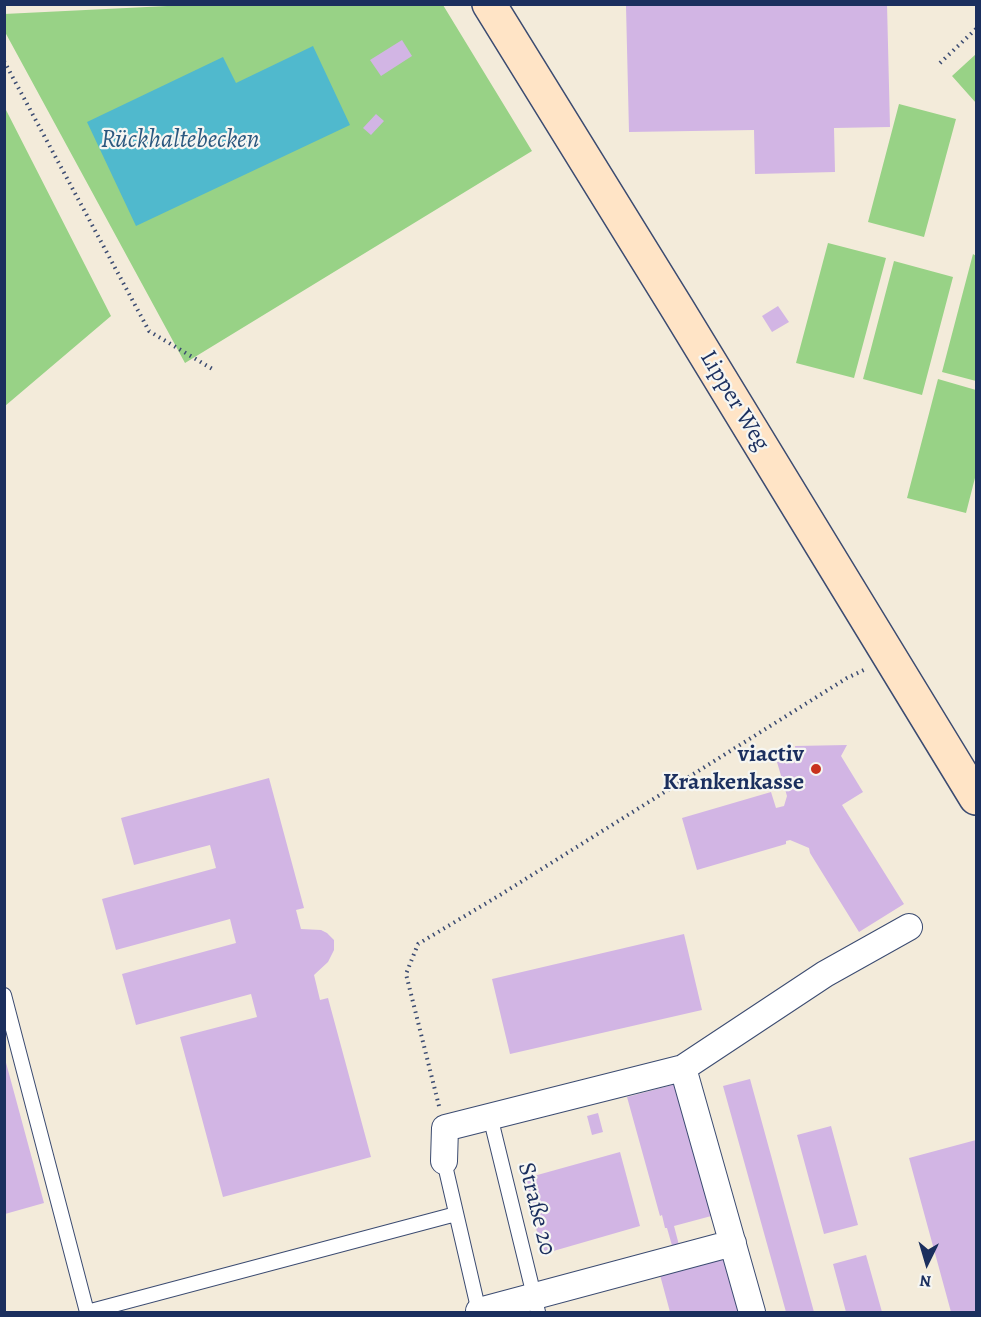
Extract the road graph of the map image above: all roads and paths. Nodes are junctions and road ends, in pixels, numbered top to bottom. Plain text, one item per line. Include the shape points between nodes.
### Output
1 (489, 4) edge
2 (976, 29) edge
3 (4, 61) edge
4 (940, 63) dead end
5 (214, 370) dead end
6 (891, 656) junction
7 (976, 798) edge
8 (909, 927) dead end
9 (4, 995) edge
10 (683, 1068) junction
11 (490, 1116) junction
12 (445, 1128) junction
13 (444, 1161) joint
14 (456, 1214) junction
15 (733, 1243) junction
16 (536, 1304) edge
17 (87, 1312) edge
18 (479, 1312) edge
19 (752, 1312) edge

1 - 6 street, Lipper Weg
2 - 4 path
3 - 5 path via 149,331
6 - 7 street, Lipper Weg
6 - 12 path via 848,678 418,944 405,974
8 - 10 street via 825,974
9 - 17 lane
10 - 11 street
10 - 15 street
11 - 12 street
11 - 16 lane, Straße 20
12 - 13 street
13 - 14 lane
14 - 17 lane
14 - 18 lane
15 - 16 street
15 - 19 street
16 - 18 street

